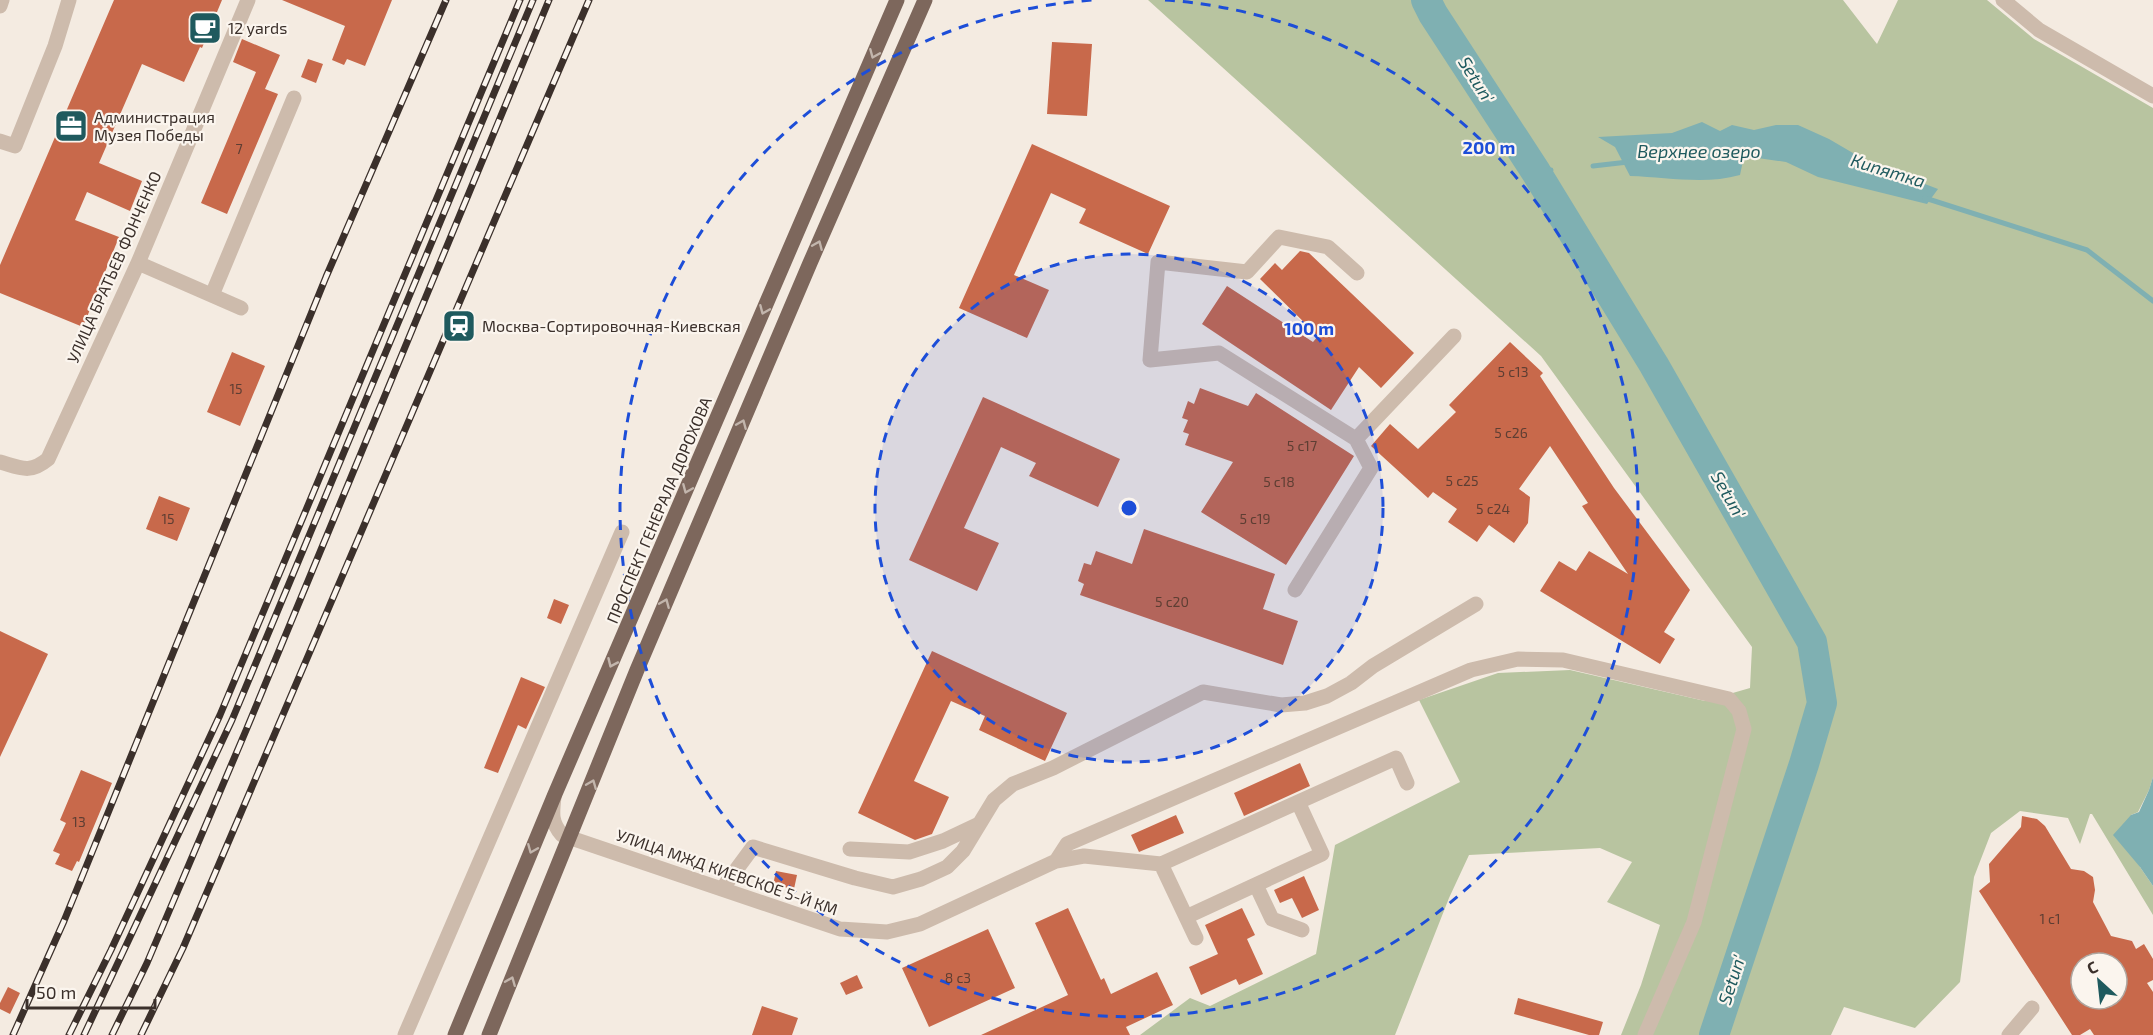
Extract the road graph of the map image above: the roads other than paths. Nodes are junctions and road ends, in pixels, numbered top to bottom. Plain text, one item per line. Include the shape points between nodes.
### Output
1 (2, 0) edge
2 (69, 0) edge
3 (248, 0) edge
4 (897, 0) edge
5 (925, 0) edge
6 (2003, 0) edge
7 (0, 6) edge
8 (2153, 96) edge
9 (294, 98) dead end
10 (0, 141) edge
11 (138, 263) junction
12 (1357, 273) dead end
13 (212, 296) junction
14 (241, 308) dead end
15 (1454, 336) dead end
16 (1356, 439) junction
17 (0, 462) edge
18 (622, 532) dead end
19 (1294, 590) dead end
20 (1476, 604) dead end
21 (1407, 783) dead end
22 (555, 795) junction
23 (1298, 802) junction
24 (980, 824) junction
25 (570, 838) junction
26 (850, 849) dead end
27 (1056, 861) junction
28 (1161, 864) junction
29 (1256, 885) junction
30 (722, 889) junction
31 (1186, 917) junction
32 (1302, 930) dead end
33 (1196, 938) dead end
34 (2032, 1008) dead end
35 (405, 1035) edge
36 (455, 1035) edge
37 (489, 1035) edge
38 (1644, 1035) edge
39 (2008, 1035) edge

1 - 7 street
2 - 10 street via 15,146
3 - 11 street, УЛИЦА БРАТЬЕВ ФОНЧЕНКО
4 -> 22 main road, ПРОСПЕКТ ГЕНЕРАЛА ДОРОХОВА
25 -> 5 main road via 651,637
6 - 8 street via 2039,30
9 - 13 street
11 - 13 street
11 - 17 street, УЛИЦА БРАТЬЕВ ФОНЧЕНКО via 48,459 28,470
12 - 16 street via 1328,247 1279,237 1247,272 1158,262 1150,360 1219,353
13 - 14 street
15 - 16 street
16 - 19 street via 1371,468
18 - 35 street
20 - 24 street via 1327,696 1281,705 1203,692 1053,768 1013,784 994,800
21 - 23 street via 1396,758
22 - 25 street via 554,825
22 -> 36 main road, ПРОСПЕКТ ГЕНЕРАЛА ДОРОХОВА
23 - 28 street
23 - 29 street via 1322,854
24 - 26 street via 909,852
24 - 30 street via 963,851 946,867 893,887 753,847
25 - 30 street, УЛИЦА МЖД КИЕВСКОЕ 5-Й КМ
37 -> 25 main road
27 - 28 street via 1084,856
27 - 30 street, УЛИЦА МЖД КИЕВСКОЕ 5-Й КМ via 920,924 887,932 840,929
27 - 38 street via 1067,844 1471,670 1518,659 1563,660 1729,699 1739,711 1744,729 1694,922
28 - 31 street
29 - 31 street
29 - 32 street via 1272,920
31 - 33 street
34 - 39 street

